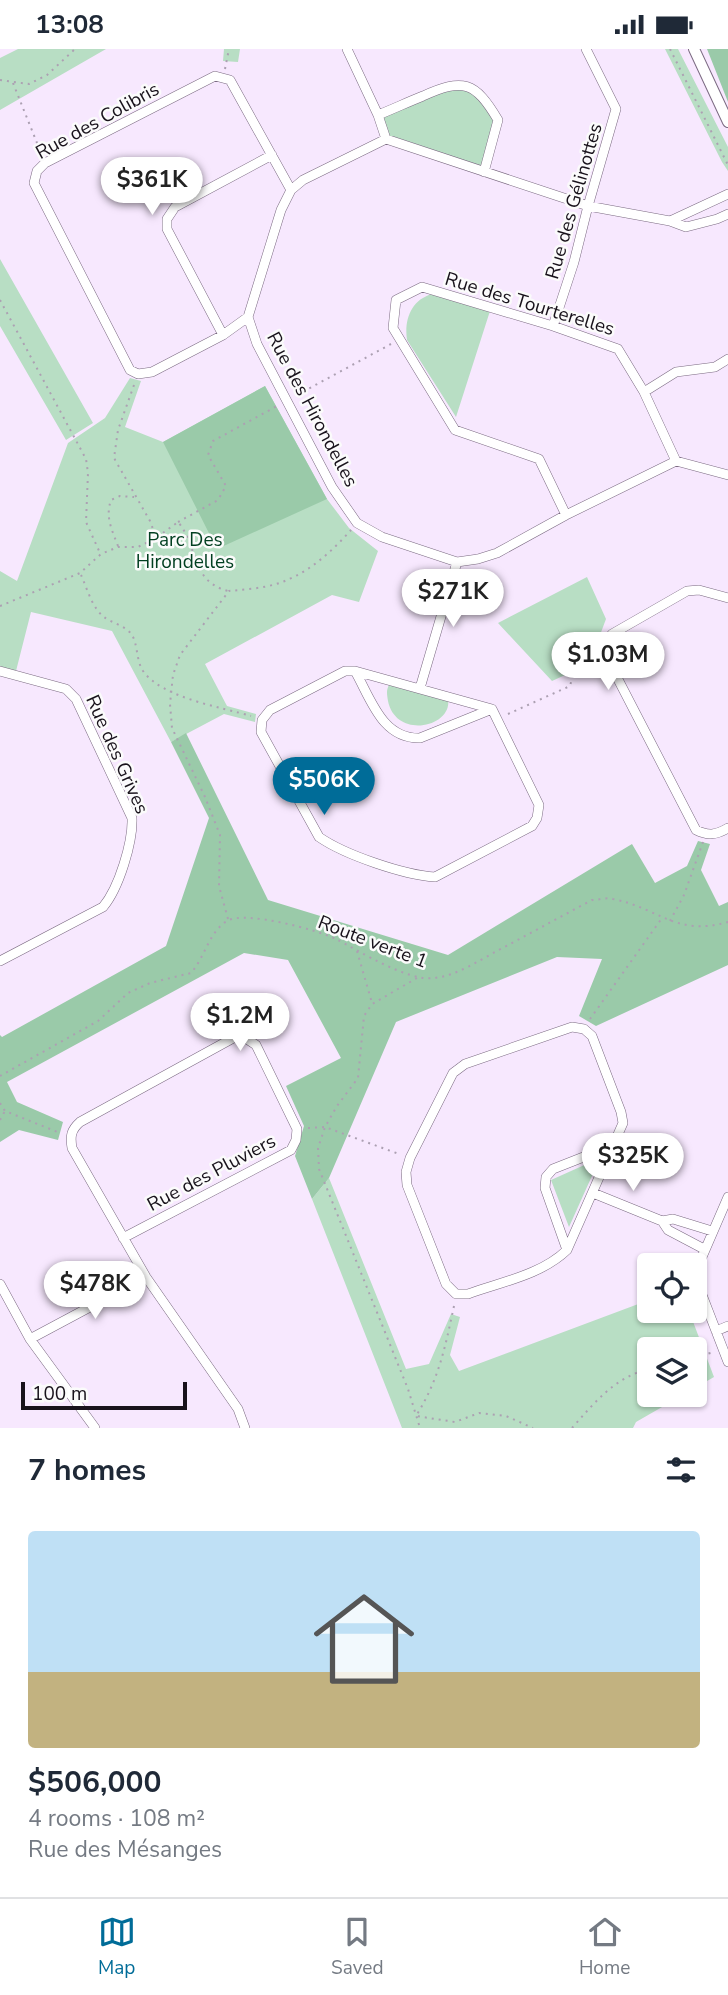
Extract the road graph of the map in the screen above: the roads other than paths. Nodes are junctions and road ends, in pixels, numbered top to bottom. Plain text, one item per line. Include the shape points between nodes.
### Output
1 (346, 49) edge
2 (586, 49) edge
3 (694, 49) edge
4 (378, 115) junction
5 (728, 122) edge
6 (386, 139) junction
7 (272, 155) junction
8 (484, 172) junction
9 (291, 190) junction
10 (728, 194) edge
11 (587, 206) junction
12 (728, 214) edge
13 (670, 222) junction
14 (248, 317) junction
15 (553, 326) junction
16 (223, 335) junction
17 (728, 359) edge
18 (644, 392) junction
19 (676, 461) junction
20 (728, 475) edge
21 (566, 515) junction
22 (457, 562) junction
23 (728, 598) edge
24 (0, 671) edge
25 (355, 671) junction
26 (420, 688) junction
27 (492, 709) junction
28 (728, 828) edge
29 (0, 961) edge
30 (614, 1145) junction
31 (593, 1193) junction
32 (728, 1197) edge
33 (662, 1220) junction
34 (712, 1231) junction
35 (123, 1238) junction
36 (704, 1249) junction
37 (567, 1250) junction
38 (146, 1277) junction
39 (0, 1284) edge
40 (728, 1326) edge
41 (716, 1331) junction
42 (30, 1339) junction
43 (728, 1362) edge
44 (95, 1428) edge
45 (245, 1428) edge

1 - 4 street
2 - 11 street, Rue des Gélinottes via 616,109
3 - 5 street
4 - 6 street
4 - 8 street via 447,85 471,87 486,99 498,120
6 - 8 street
6 - 9 street
7 - 9 street
7 - 16 street via 175,207 167,219 167,229
7 - 16 street, Rue des Colibris via 230,80 215,76 37,171 34,183 127,367 138,374 152,372
8 - 11 street
9 - 14 street, Rue des Hirondelles
10 - 13 street
11 - 13 street
11 - 15 street, Rue des Gélinottes via 575,262
12 - 13 street via 686,227
14 - 16 street
14 - 22 street, Rue des Hirondelles via 257,344 332,487 357,523 382,537
15 - 18 street, Rue des Tourterelles via 618,349
15 - 21 street, Rue des Tourterelles via 422,287 396,300 393,328 455,430 539,459
17 - 18 street via 715,367 676,372
18 - 19 street, Rue des Tourterelles
19 - 20 street
19 - 21 street
21 - 22 street via 497,553
22 - 26 street
23 - 28 street via 687,591 612,634 605,645 607,658 695,830 706,835
24 - 29 street, Rue des Grives via 66,689 76,698 132,818 132,831 113,896 103,907
25 - 26 street
25 - 27 street via 388,728 408,738 420,738
25 - 27 street via 345,671 270,710 262,720 261,732 319,837 333,847 418,876 435,877 532,825 537,818 539,806
26 - 27 street
30 - 31 street
30 - 37 street via 546,1177 545,1188
30 - 37 street via 623,1123 621,1112 592,1036 572,1027 459,1068 410,1158 407,1185 446,1284 456,1294 546,1267
31 - 33 street
31 - 37 street
32 - 34 street
33 - 34 street
33 - 36 street via 668,1230
34 - 36 street
35 - 35 street, Rue des Pluviers via 70,1137 80,1122 235,1038 247,1039 256,1045 297,1129 290,1150
35 - 38 street
36 - 41 street via 698,1263 699,1287
38 - 42 street
38 - 45 street via 238,1409
39 - 42 street
40 - 41 street
41 - 43 street
42 - 44 street

